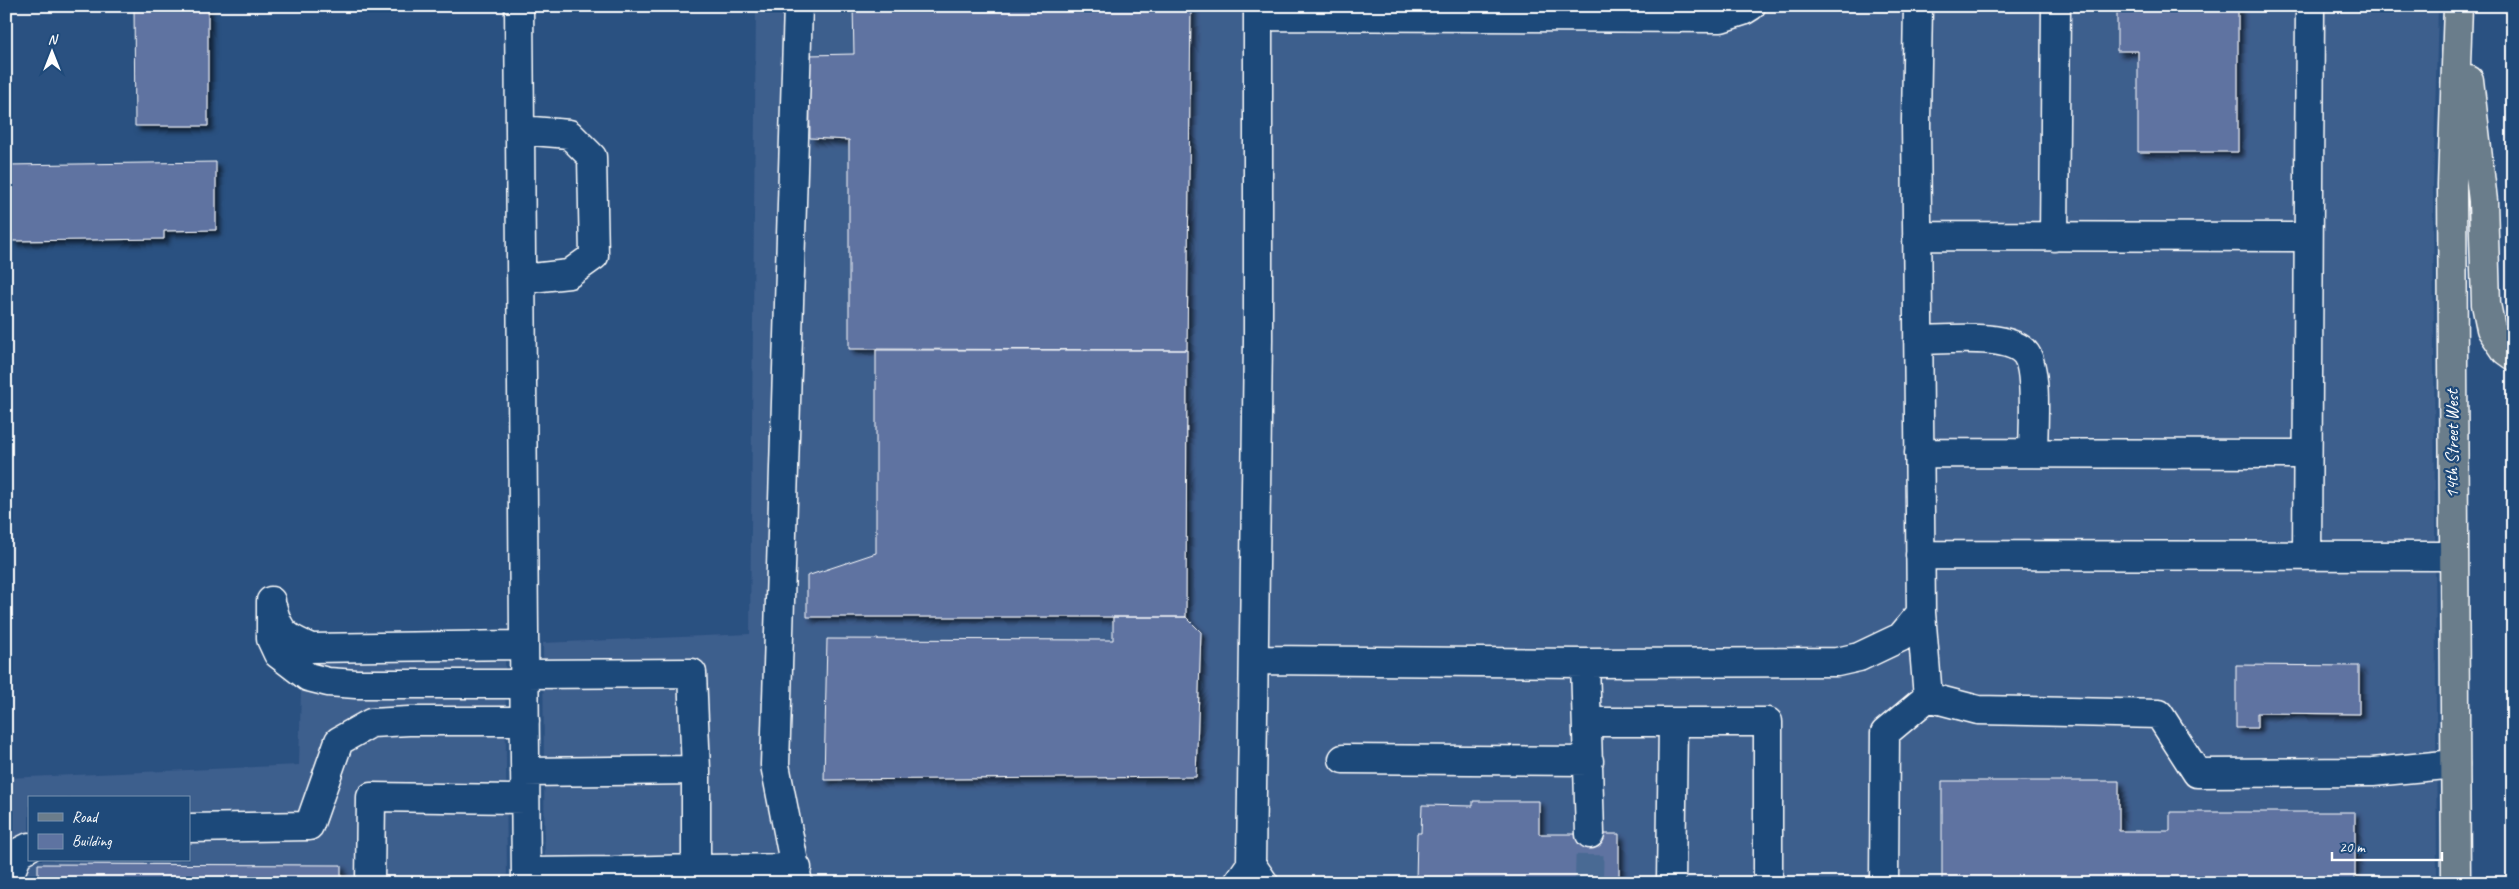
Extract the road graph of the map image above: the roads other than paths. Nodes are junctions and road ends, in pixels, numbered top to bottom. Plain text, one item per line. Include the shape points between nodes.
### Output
1 (519, 6) edge
2 (798, 6) edge
3 (1751, 6) edge
4 (1918, 6) edge
5 (2056, 6) edge
6 (2310, 6) edge
7 (2459, 6) edge
8 (1258, 11) edge
9 (520, 130) junction
10 (1917, 236) junction
11 (2054, 236) junction
12 (2308, 237) junction
13 (522, 279) junction
14 (1918, 340) junction
15 (2513, 356) edge
16 (1919, 452) junction
17 (2033, 453) junction
18 (2307, 454) junction
19 (1920, 555) junction
20 (2307, 556) junction
21 (2453, 556) junction
22 (1920, 613) junction
23 (524, 645) junction
24 (1254, 660) junction
25 (1585, 663) junction
26 (525, 679) junction
27 (1928, 697) junction
28 (525, 721) junction
29 (1587, 722) junction
30 (1673, 722) junction
31 (1343, 759) dead end
32 (1589, 760) junction
33 (2455, 764) junction
34 (696, 770) junction
35 (525, 772) junction
36 (525, 799) junction
37 (190, 828) edge
38 (1590, 834) tunnel mouth
39 (28, 848) edge
40 (696, 868) junction
41 (798, 875) edge
42 (1251, 876) edge
43 (614, 877) edge
44 (526, 878) edge
45 (6, 883) edge
46 (370, 883) edge
47 (1671, 883) edge
48 (1768, 883) edge
49 (1884, 883) edge
50 (2456, 883) edge

1 - 9 street
2 - 41 street via 775,765
3 - 8 street via 1743,12 1721,18
4 - 10 street
5 - 11 street
6 - 12 street
7 - 15 main road via 2483,201 2486,304 2491,329
7 - 21 main road, 14th Street West via 2452,185
8 - 24 street
9 - 13 street
9 - 13 street via 569,134 592,157 594,256 569,274
10 - 11 street
10 - 14 street
11 - 12 street
12 - 18 street
13 - 23 street
14 - 16 street
14 - 17 street via 1996,340 2015,344 2026,354 2032,377
16 - 17 street
16 - 19 street
17 - 18 street
18 - 20 street
19 - 20 street
19 - 22 street
20 - 21 street
21 - 33 main road, 14th Street West
22 - 25 street via 1901,637 1859,658 1837,662
22 - 27 street
23 - 26 street
23 - 26 street via 311,648 292,639 277,626 271,601 271,639 278,654 308,677 356,684
24 - 25 street
24 - 42 street
25 - 29 street
26 - 28 street
26 - 34 street via 692,673
27 - 33 street via 1978,710 2159,714 2198,773 2373,772
27 - 49 street via 1885,733
28 - 35 street
28 - 37 street via 371,723 339,741 309,826
29 - 30 street
29 - 32 street
30 - 47 street
30 - 48 street via 1768,722
31 - 32 street
32 - 38 street
33 - 50 main road, 14th Street West
34 - 35 street
34 - 40 street
35 - 36 street
36 - 44 street
36 - 46 street via 371,797
39 - 45 street via 19,852
40 - 41 street
40 - 43 street
43 - 44 street

